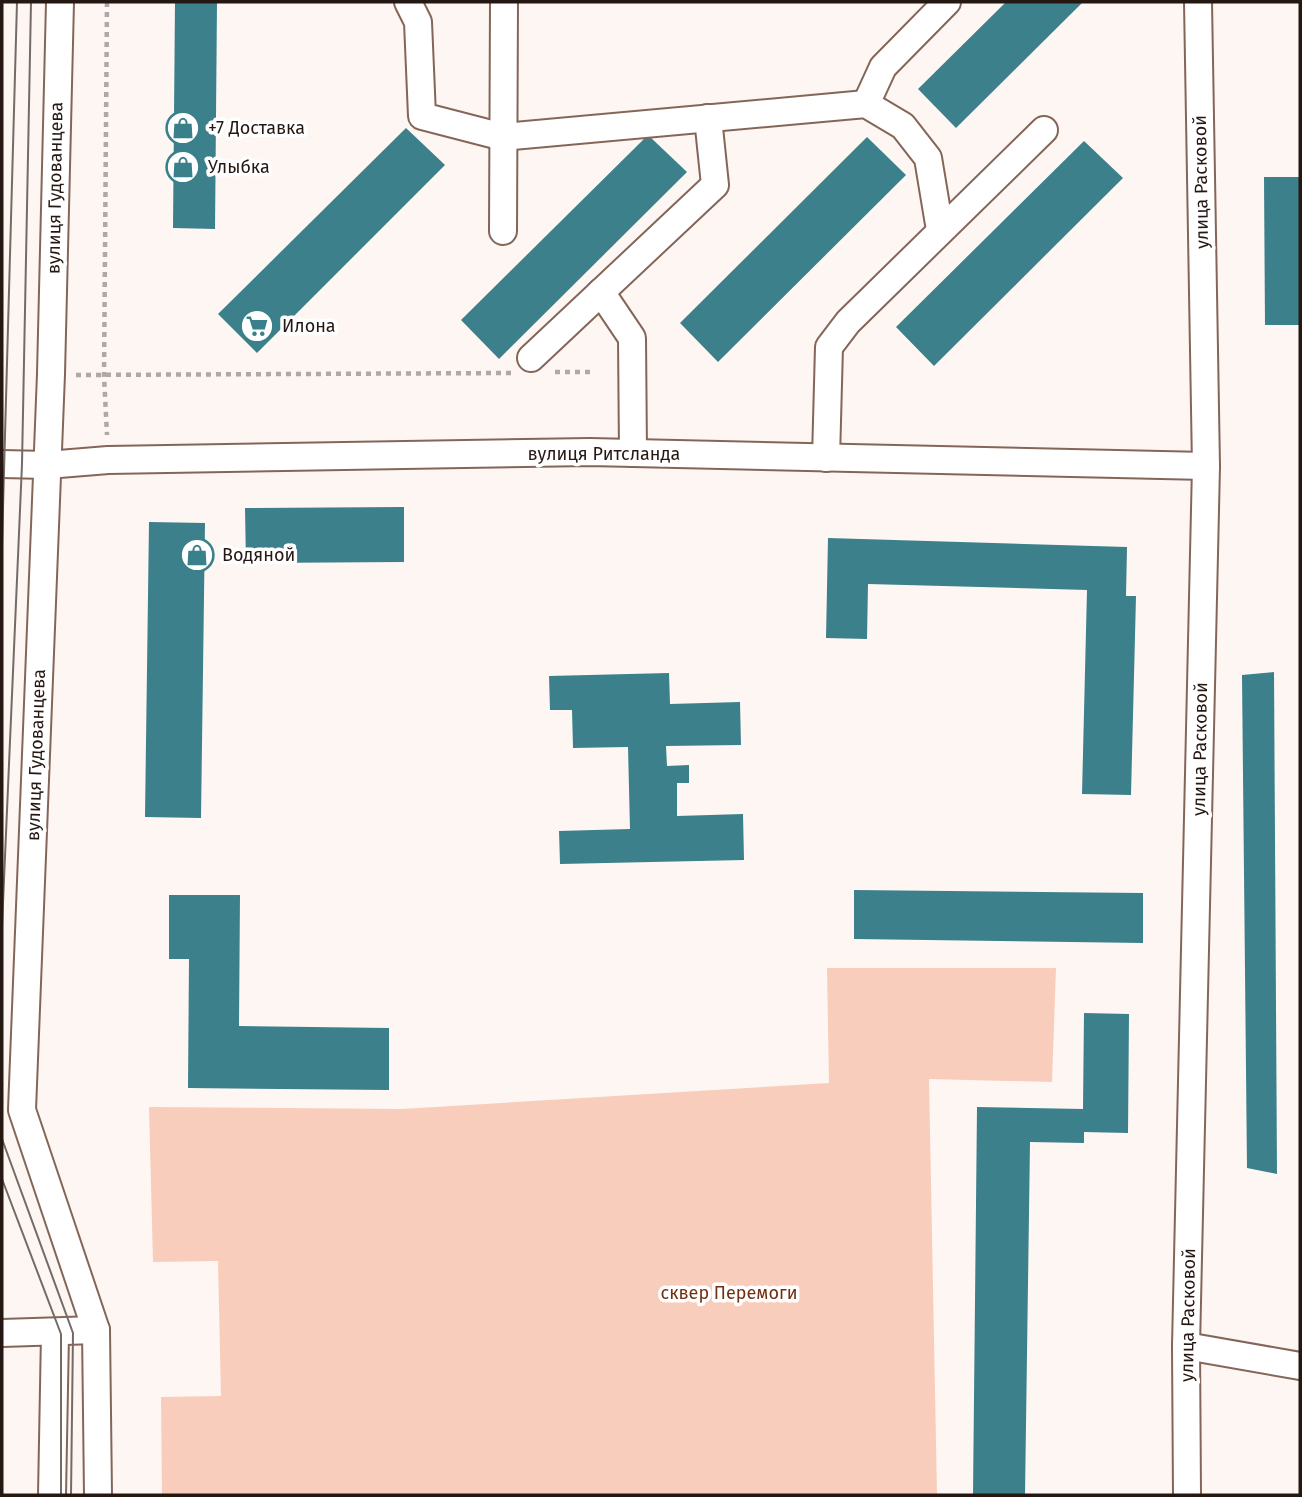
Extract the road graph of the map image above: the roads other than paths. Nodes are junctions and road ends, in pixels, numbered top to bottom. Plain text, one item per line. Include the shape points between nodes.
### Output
1 (60, 2) edge
2 (408, 2) edge
3 (504, 2) edge
4 (947, 2) edge
5 (1198, 2) edge
6 (866, 104) junction
7 (708, 118) junction
8 (1044, 130) dead end
9 (503, 137) junction
10 (940, 230) junction
11 (503, 231) dead end
12 (601, 292) junction
13 (535, 367) road end
14 (633, 453) junction
15 (826, 458) junction
16 (2, 464) edge
17 (47, 465) junction
18 (1206, 466) junction
19 (96, 1330) junction
20 (2, 1334) edge
21 (55, 1334) junction
22 (1186, 1346) junction
23 (1300, 1366) edge
24 (52, 1495) edge
25 (97, 1495) edge
26 (1187, 1495) edge

1 - 17 street, вулиця Гудованцева
2 - 9 street via 418,22 422,116
3 - 9 street
4 - 6 street via 883,67
5 - 18 street, улица Расковой
6 - 7 street
6 - 10 street via 903,126 928,158
7 - 9 street
7 - 12 street via 715,185
8 - 10 street
9 - 11 street
10 - 15 street via 829,347
12 - 13 street
12 - 14 street via 632,338
14 - 15 street, вулиця Ритсланда
14 - 17 street, вулиця Ритсланда via 108,460
15 - 18 street, вулиця Ритсланда
16 - 17 street, вулиця Ритсланда
17 - 19 street, вулиця Гудованцева via 22,1110
18 - 22 street, улица Расковой
19 - 21 street
19 - 25 street, вулиця Гудованцева
20 - 21 street
21 - 24 street
22 - 23 street
22 - 26 street, улица Расковой

